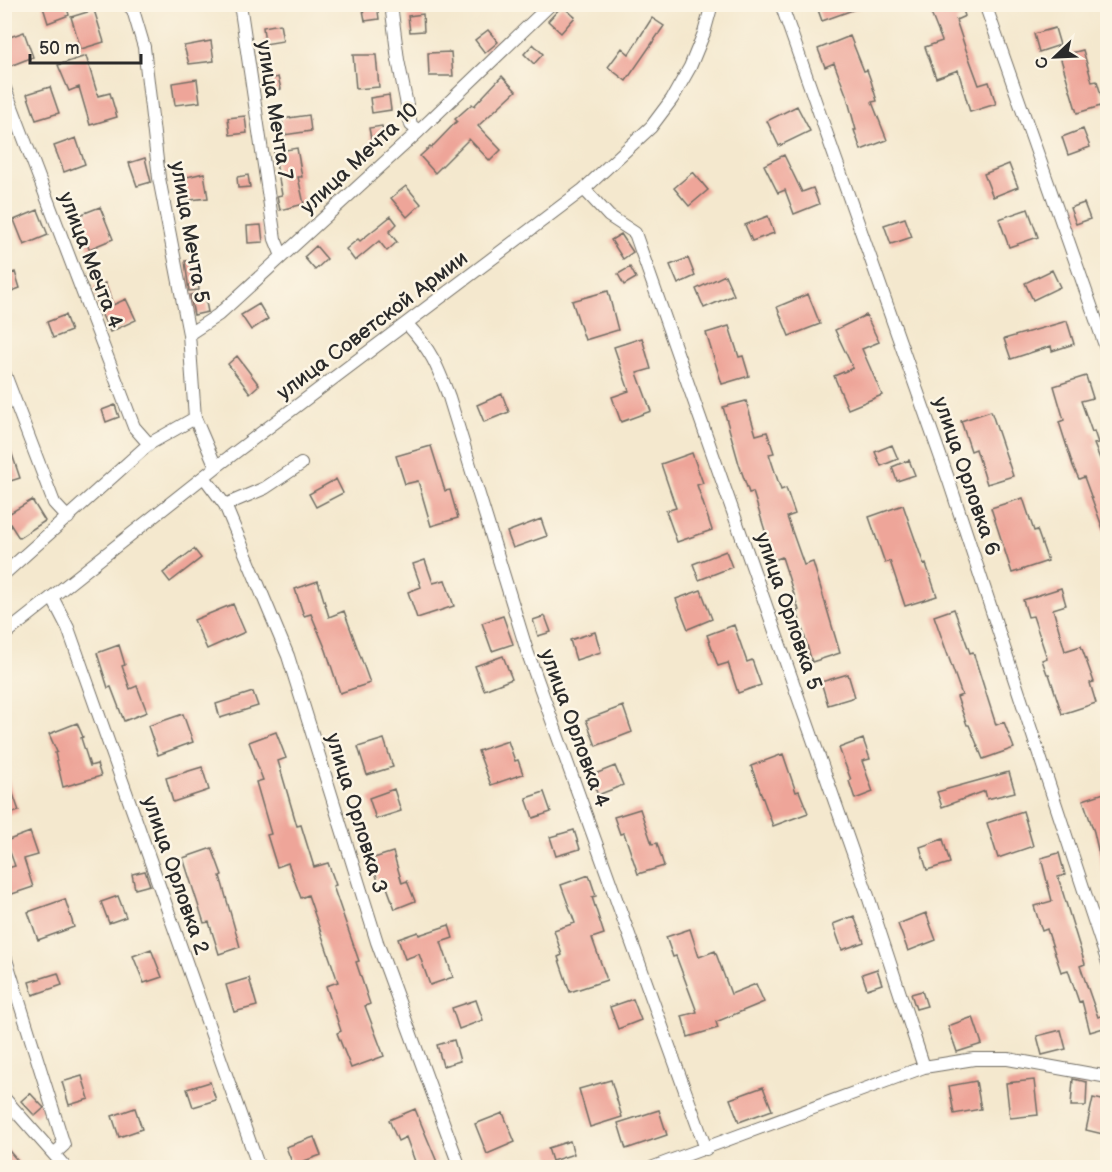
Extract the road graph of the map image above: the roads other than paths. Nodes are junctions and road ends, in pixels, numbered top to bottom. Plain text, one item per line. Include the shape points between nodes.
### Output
1 (127, 4) edge
2 (240, 4) edge
3 (391, 4) edge
4 (712, 4) edge
5 (781, 4) edge
6 (985, 4) edge
7 (546, 7) edge
8 (4, 86) edge
9 (419, 131) junction
10 (584, 189) junction
11 (282, 256) junction
12 (407, 324) junction
13 (189, 334) junction
14 (1107, 354) edge
15 (4, 372) edge
16 (195, 418) junction
17 (149, 444) junction
18 (301, 464) dead end
19 (216, 467) junction
20 (204, 477) junction
21 (225, 504) junction
22 (68, 518) junction
23 (4, 574) edge
24 (52, 597) junction
25 (4, 635) edge
26 (4, 953) edge
27 (1107, 963) edge
28 (924, 1067) junction
29 (1107, 1077) edge
30 (4, 1098) edge
31 (705, 1149) junction
32 (54, 1154) junction
33 (66, 1167) edge
34 (259, 1167) edge
35 (460, 1167) edge
36 (651, 1167) edge

1 - 13 street, улица Мечта 5 via 133,10 144,47 159,178
2 - 11 street, улица Мечта 7 via 275,239
3 - 9 street via 411,125
4 - 10 street, улица Советской Армии via 697,50 672,99 651,127
5 - 27 street, улица Орловка 6 via 948,481
6 - 14 street
7 - 9 street, улица Мечта 10
8 - 17 street, улица Мечта 4 via 134,427
9 - 11 street, улица Мечта 10
10 - 12 street, улица Советской Армии
10 - 28 street, улица Орловка 5 via 609,216 635,233 868,896
11 - 13 street, улица Мечта 10 via 218,315
12 - 19 street, улица Советской Армии
12 - 31 street, улица Орловка 4 via 436,361 450,397 527,651
13 - 16 street, улица Мечта 5
15 - 22 street via 54,503
16 - 17 street
16 - 19 street, улица Мечта 5
17 - 22 street
18 - 21 street via 265,488
19 - 20 street, улица Советской Армии
20 - 21 street, улица Орловка 3
20 - 24 street, улица Советской Армии
21 - 35 street, улица Орловка 3 via 288,656 377,942
22 - 23 street
24 - 25 street, улица Советской Армии
24 - 34 street, улица Орловка 2 via 69,628
26 - 32 street via 64,1145
28 - 29 street via 974,1059 1008,1059
28 - 31 street
30 - 32 street
31 - 36 street
32 - 33 street

